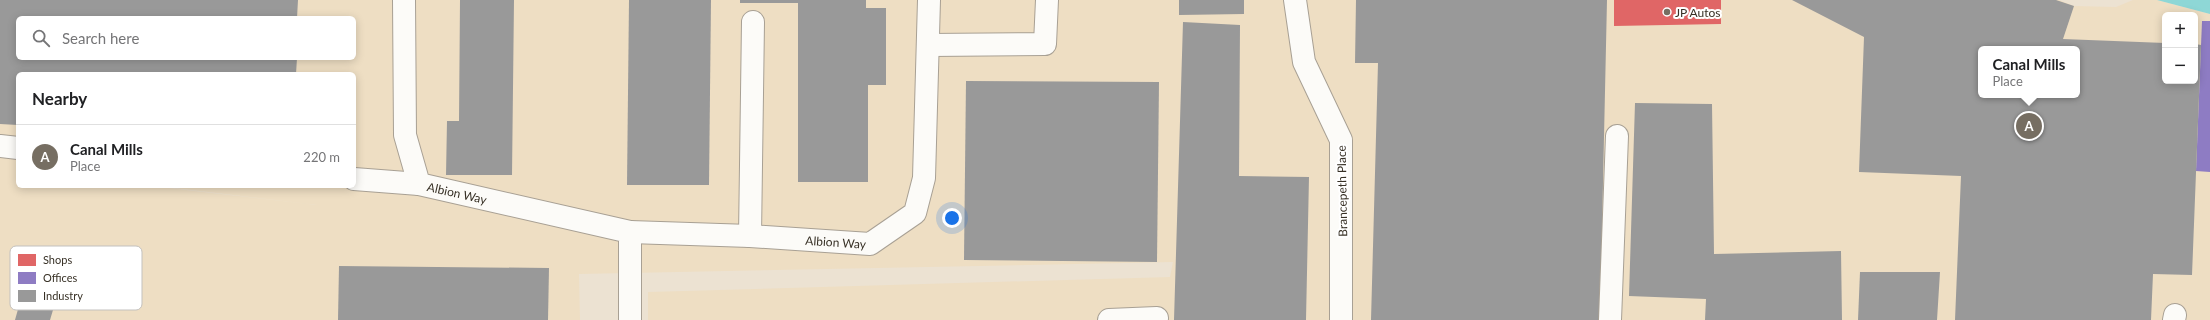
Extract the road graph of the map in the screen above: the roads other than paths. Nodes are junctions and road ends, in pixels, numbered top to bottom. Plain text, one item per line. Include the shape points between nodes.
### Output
1 (404, 0) edge
2 (929, 0) edge
3 (1047, 0) edge
4 (1295, 0) edge
5 (753, 22) dead end
6 (929, 45) junction
7 (1617, 136) dead end
8 (0, 146) edge
9 (16, 148) edge
10 (356, 178) edge
11 (419, 184) junction
12 (630, 232) junction
13 (750, 236) junction
14 (1157, 318) dead end
15 (630, 320) edge
16 (1109, 320) edge
17 (1342, 320) edge
18 (1610, 320) edge

1 - 11 lane, Albion Way via 405,135
2 - 6 lane, Albion Way
3 - 6 lane via 1045,44
4 - 17 lane, Brancepeth Place via 1304,62 1341,140
5 - 13 lane
6 - 13 lane, Albion Way via 924,178 915,212 870,244
7 - 18 lane
8 - 9 lane
10 - 11 lane
11 - 12 lane, Albion Way
12 - 13 lane, Albion Way
12 - 15 lane
14 - 16 lane

